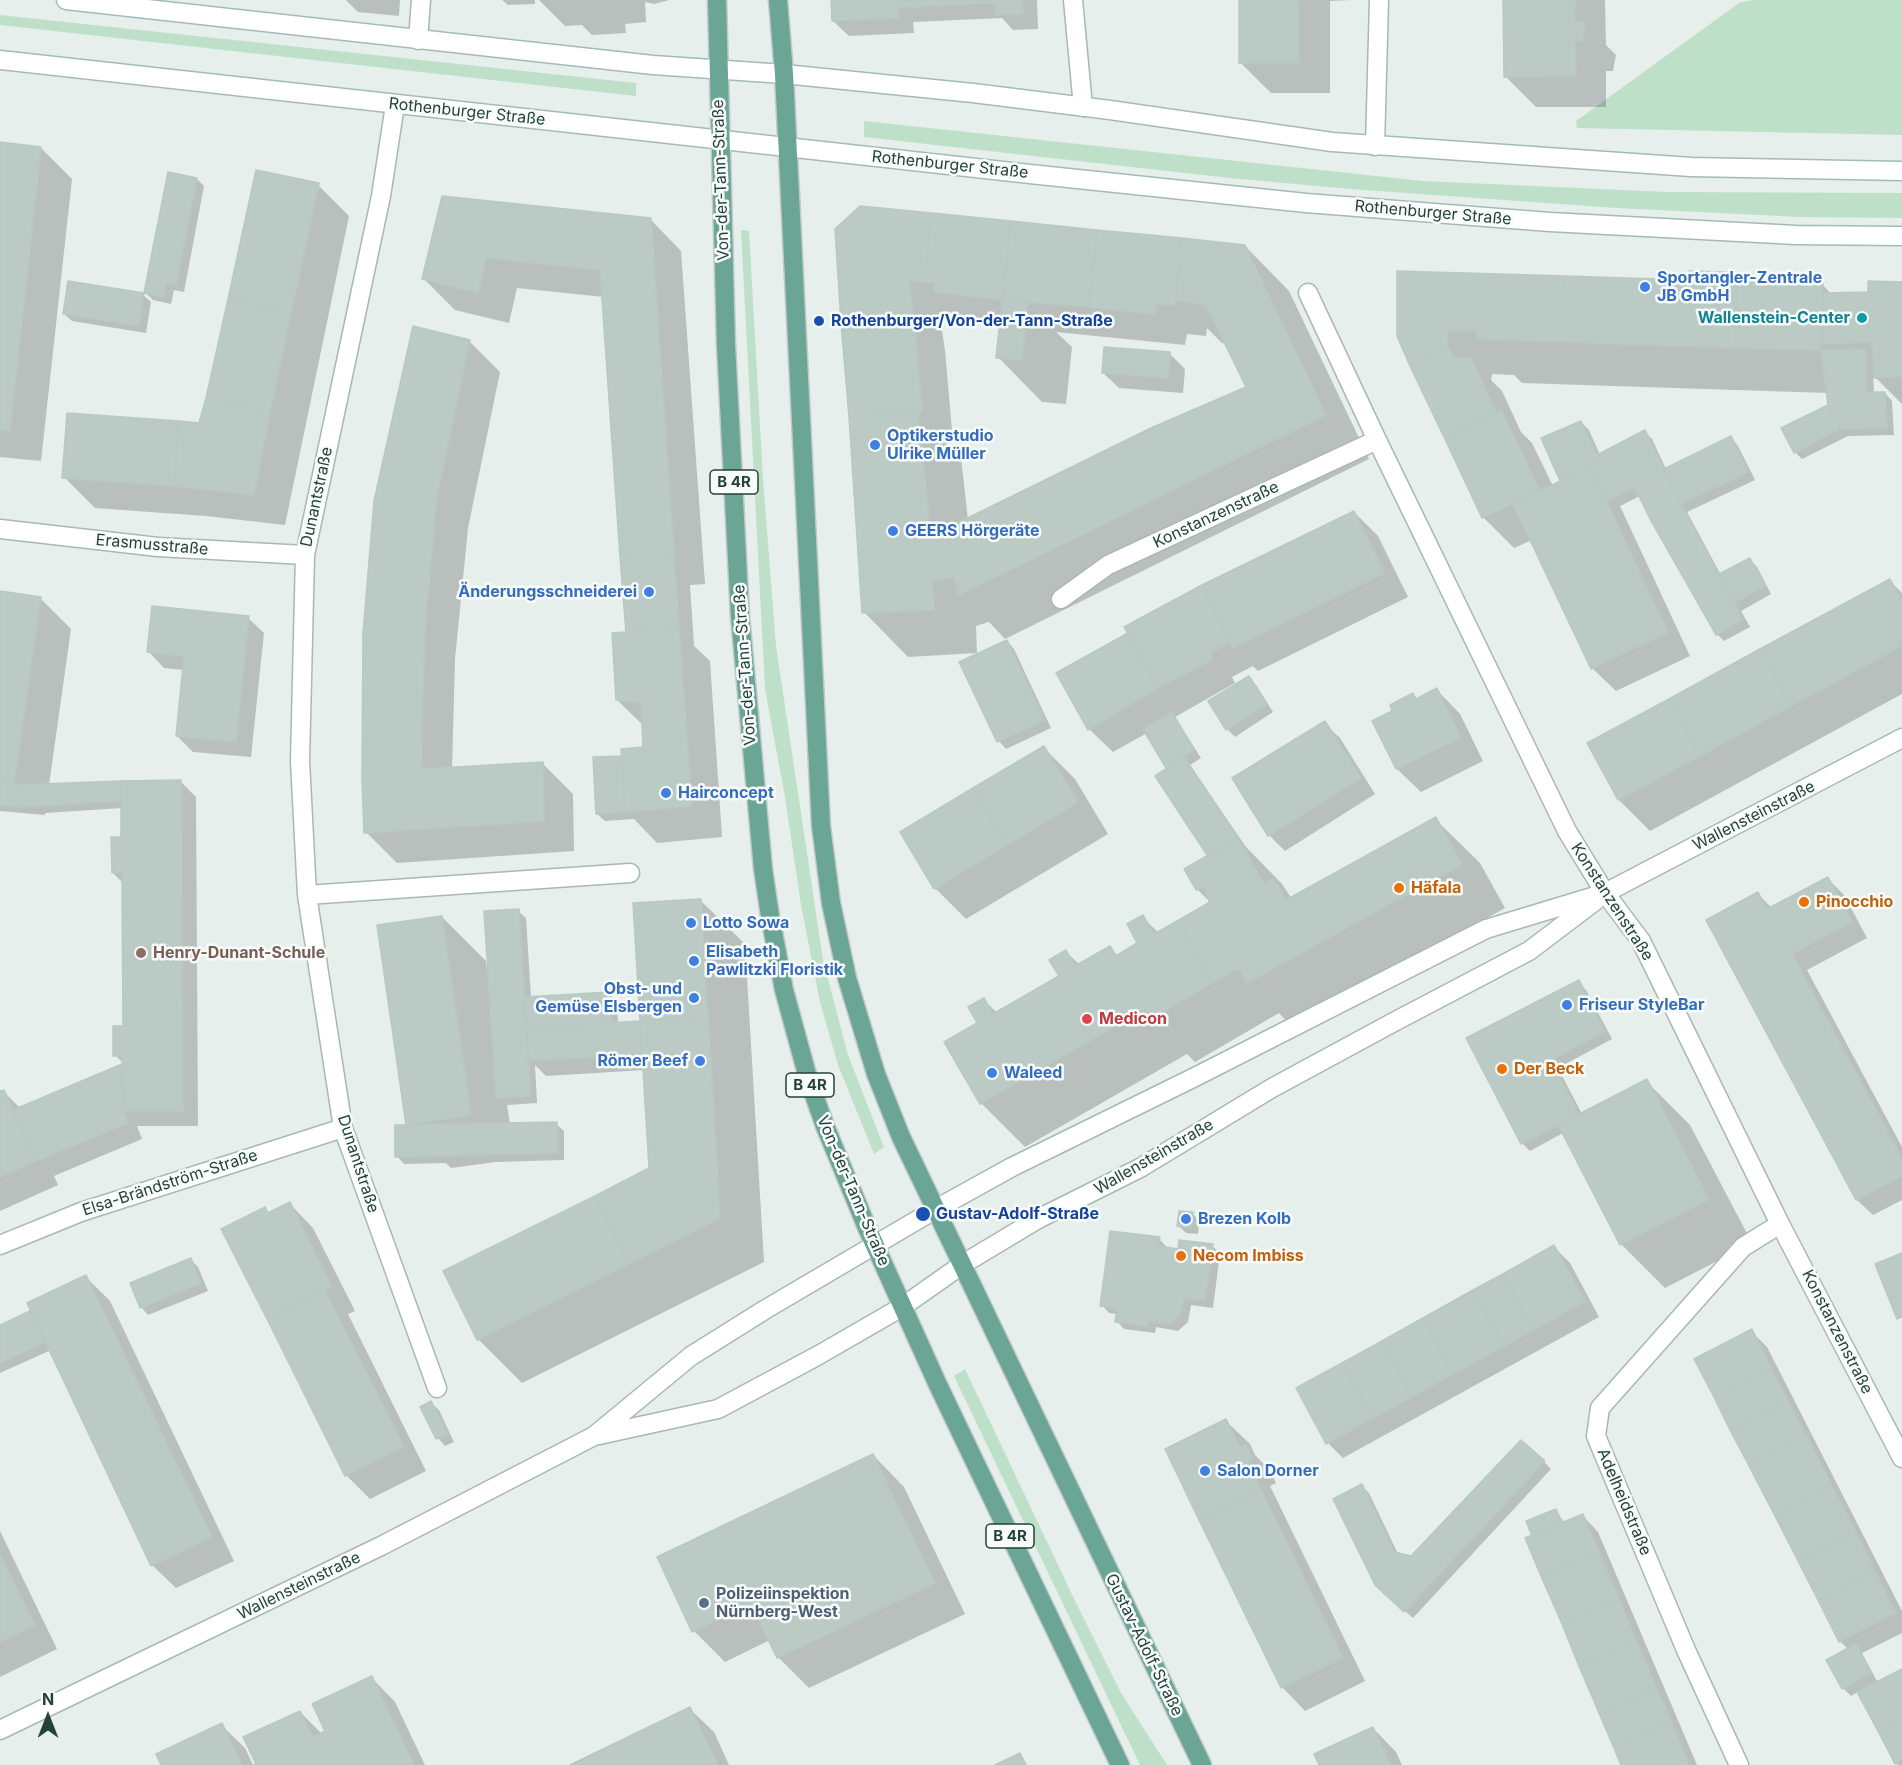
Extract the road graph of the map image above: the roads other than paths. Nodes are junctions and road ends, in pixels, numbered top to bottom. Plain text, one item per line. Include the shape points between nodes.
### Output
1 (66, 0) edge
2 (421, 0) edge
3 (717, 0) edge
4 (778, 0) edge
5 (1073, 0) edge
6 (1378, 0) edge
7 (418, 40) junction
8 (0, 60) edge
9 (718, 69) junction
10 (784, 74) junction
11 (395, 105) junction
12 (1083, 107) junction
13 (719, 140) junction
14 (1375, 146) junction
15 (788, 148) junction
16 (1902, 171) edge
17 (1902, 236) edge
18 (1308, 293) dead end
19 (1377, 440) junction
20 (0, 529) edge
21 (305, 555) junction
22 (1061, 599) dead end
23 (1902, 738) edge
24 (630, 873) dead end
25 (1605, 893) junction
26 (307, 895) junction
27 (343, 1128) junction
28 (936, 1209) junction
29 (1780, 1224) junction
30 (0, 1245) edge
31 (875, 1246) junction
32 (963, 1264) junction
33 (902, 1307) junction
34 (437, 1388) dead end
35 (594, 1436) junction
36 (1902, 1458) edge
37 (0, 1730) edge
38 (1120, 1765) edge
39 (1202, 1765) edge
40 (1739, 1765) edge

1 - 7 street
2 - 7 street
3 - 9 main road, Von-der-Tann-Straße / B 4R
4 - 10 main road
5 - 12 street
6 - 14 street
7 - 9 street
8 - 11 street, Rothenburger Straße
9 - 10 street
9 - 13 main road, Von-der-Tann-Straße / B 4R
10 - 12 street
10 - 15 main road
11 - 13 street, Rothenburger Straße
11 - 21 street, Dunantstraße via 381,196
12 - 14 street
13 - 15 street, Rothenburger Straße
13 - 31 main road, Von-der-Tann-Straße / B 4R via 741,628 770,916 784,990 808,1078
14 - 16 street via 1681,167
15 - 17 street, Rothenburger Straße via 1484,218 1785,234
15 - 28 main road via 817,763 827,873 847,978 876,1074
18 - 19 street, Konstanzenstraße
19 - 22 street, Konstanzenstraße via 1108,565
19 - 25 street, Konstanzenstraße via 1567,831
20 - 21 street, Erasmusstraße via 158,547
21 - 26 street, Dunantstraße via 300,761
23 - 25 street, Wallensteinstraße
24 - 26 street
25 - 28 street, Wallensteinstraße via 1486,929 1025,1160
25 - 29 street, Konstanzenstraße via 1641,941
25 - 32 street, Wallensteinstraße via 1529,951 1272,1088 1140,1168
26 - 27 street, Dunantstraße
27 - 30 street, Elsa-Brändström-Straße via 81,1212
27 - 34 street, Dunantstraße
28 - 31 street, Wallensteinstraße
28 - 32 main road
29 - 36 street, Konstanzenstraße
29 - 40 street, Adelheidstraße via 1743,1247 1600,1408 1596,1436
31 - 33 main road, Von-der-Tann-Straße / B 4R
31 - 35 street, Wallensteinstraße via 691,1356
32 - 33 street, Wallensteinstraße
32 - 39 main road, Gustav-Adolf-Straße
33 - 35 street, Wallensteinstraße via 718,1409
33 - 38 main road, B 4R
35 - 37 street, Wallensteinstraße via 361,1556

